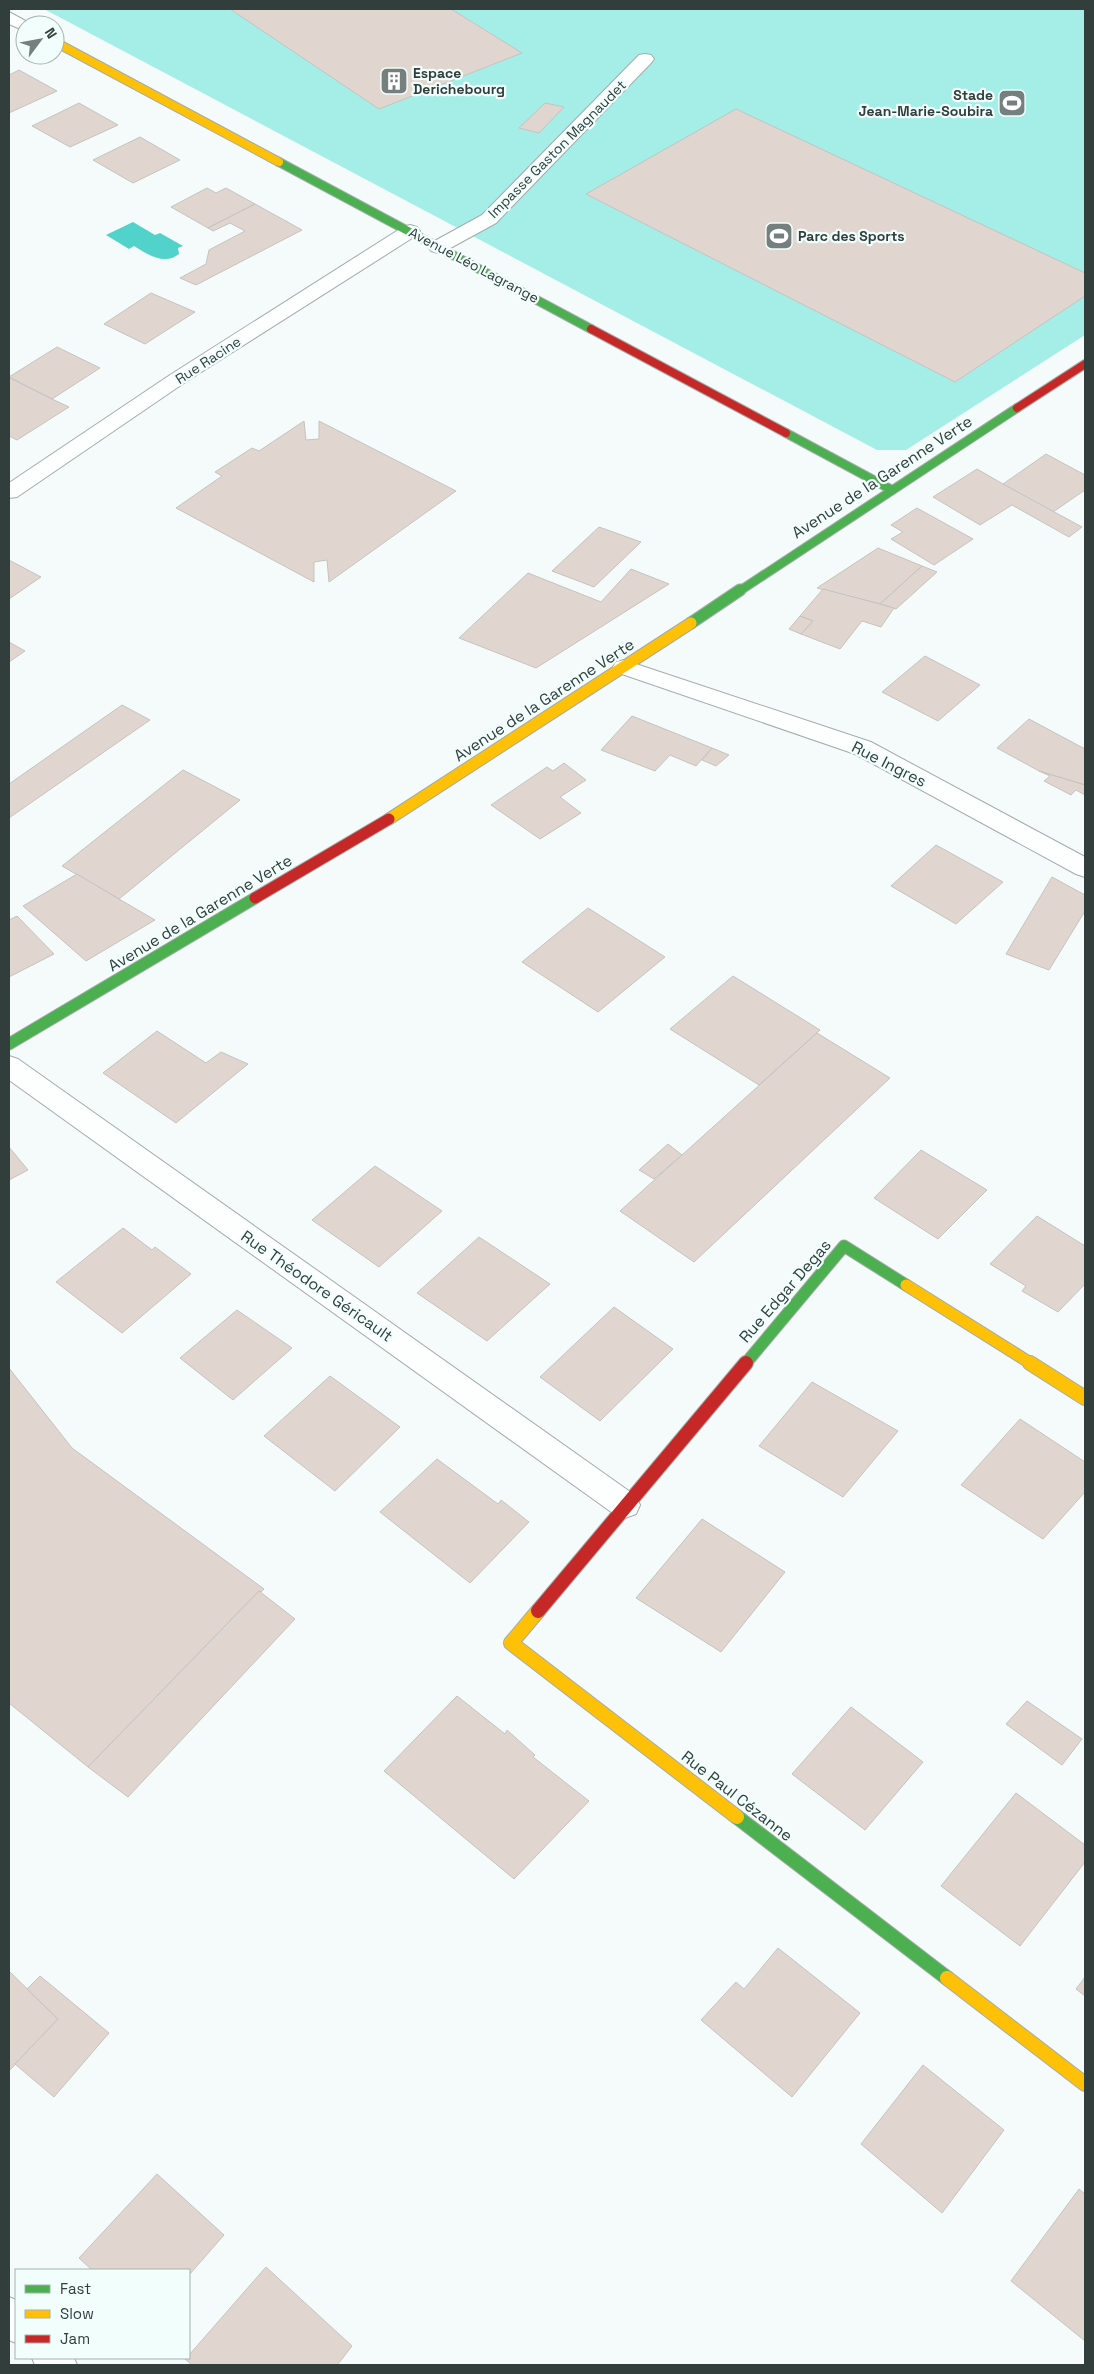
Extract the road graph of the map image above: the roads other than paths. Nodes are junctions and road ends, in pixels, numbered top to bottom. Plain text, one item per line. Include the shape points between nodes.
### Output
1 (65, 47) edge
2 (645, 59) dead end
3 (410, 231) junction
4 (438, 247) junction
5 (1085, 364) edge
6 (892, 490) junction
7 (9, 492) edge
8 (624, 667) junction
9 (1085, 868) edge
10 (9, 1044) edge
11 (9, 1066) edge
12 (1085, 1398) edge
13 (626, 1505) junction
14 (1085, 2084) edge

1 - 3 street, Avenue Léo Lagrange
2 - 4 street, Impasse Gaston Magnaudet via 489,219
3 - 4 street, Avenue Léo Lagrange
3 - 7 street, Rue Racine via 177,379
4 - 6 street, Avenue Léo Lagrange
5 - 6 street, Avenue de la Garenne Verte
6 - 8 street, Avenue de la Garenne Verte
8 - 9 street, Rue Ingres via 863,748
8 - 10 street, Avenue de la Garenne Verte via 411,806
11 - 13 street, Rue Théodore Géricault
12 - 13 street, Rue Edgar Degas via 844,1246
13 - 14 street, Rue Paul Cézanne via 511,1643

